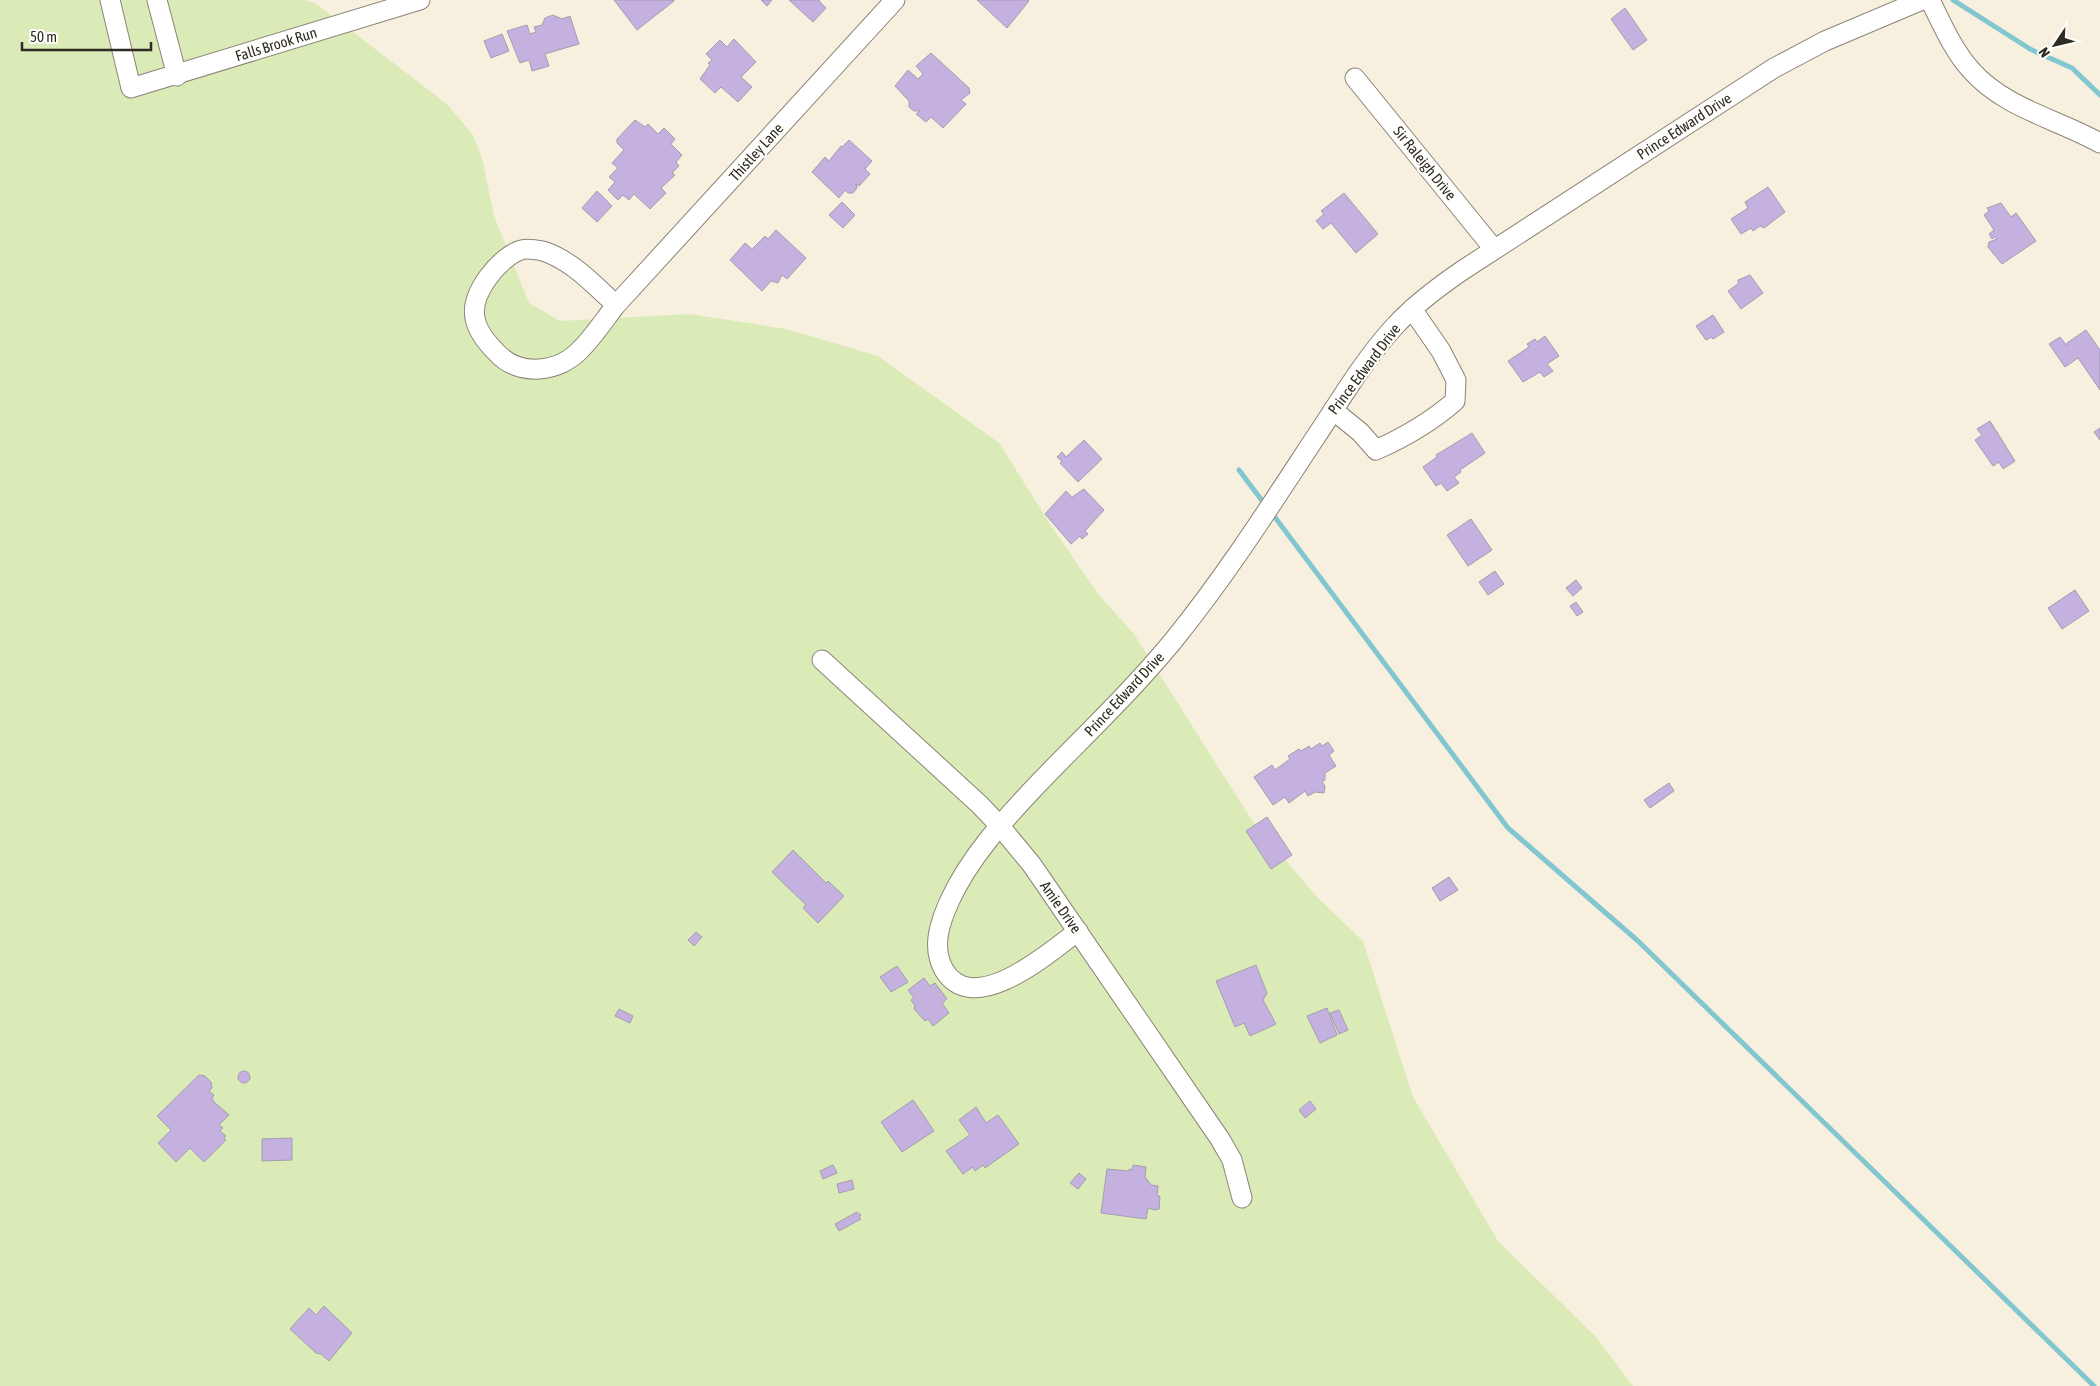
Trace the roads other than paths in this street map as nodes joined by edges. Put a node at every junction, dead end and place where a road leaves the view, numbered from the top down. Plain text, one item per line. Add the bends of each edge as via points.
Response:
1 (110, 0) edge
2 (157, 0) edge
3 (420, 0) edge
4 (895, 0) edge
5 (1922, 0) edge
6 (1930, 0) edge
7 (177, 76) junction
8 (1355, 78) dead end
9 (2100, 143) edge
10 (1494, 249) junction
11 (616, 305) junction
12 (1412, 309) junction
13 (1334, 410) junction
14 (822, 660) dead end
15 (999, 825) junction
16 (1078, 931) junction
17 (1242, 1198) dead end

1 - 7 street, Falls Brook Run via 131,88
2 - 7 street
3 - 7 street, Falls Brook Run
4 - 11 street, Thistley Lane
5 - 10 street, Prince Edward Drive via 1803,51
6 - 9 street via 1960,57 1981,81 2013,102
8 - 10 street, Sir Raleigh Drive
10 - 12 street, Prince Edward Drive
11 - 11 street, Thistley Lane via 572,265 542,251 521,250 491,271 478,298 474,318 486,342 506,362 532,370 555,366 580,351
12 - 13 street, Prince Edward Drive via 1379,344
12 - 13 street via 1441,351 1456,380 1455,401 1400,439 1376,450
13 - 15 street, Prince Edward Drive via 1228,570 1170,645
14 - 15 street, Amie Drive
15 - 16 street, Amie Drive via 1032,865
15 - 16 street, Prince Edward Drive via 951,898 937,936 938,960 949,978 968,988 987,988 1024,971
16 - 17 street, Amie Drive via 1220,1139 1232,1160

